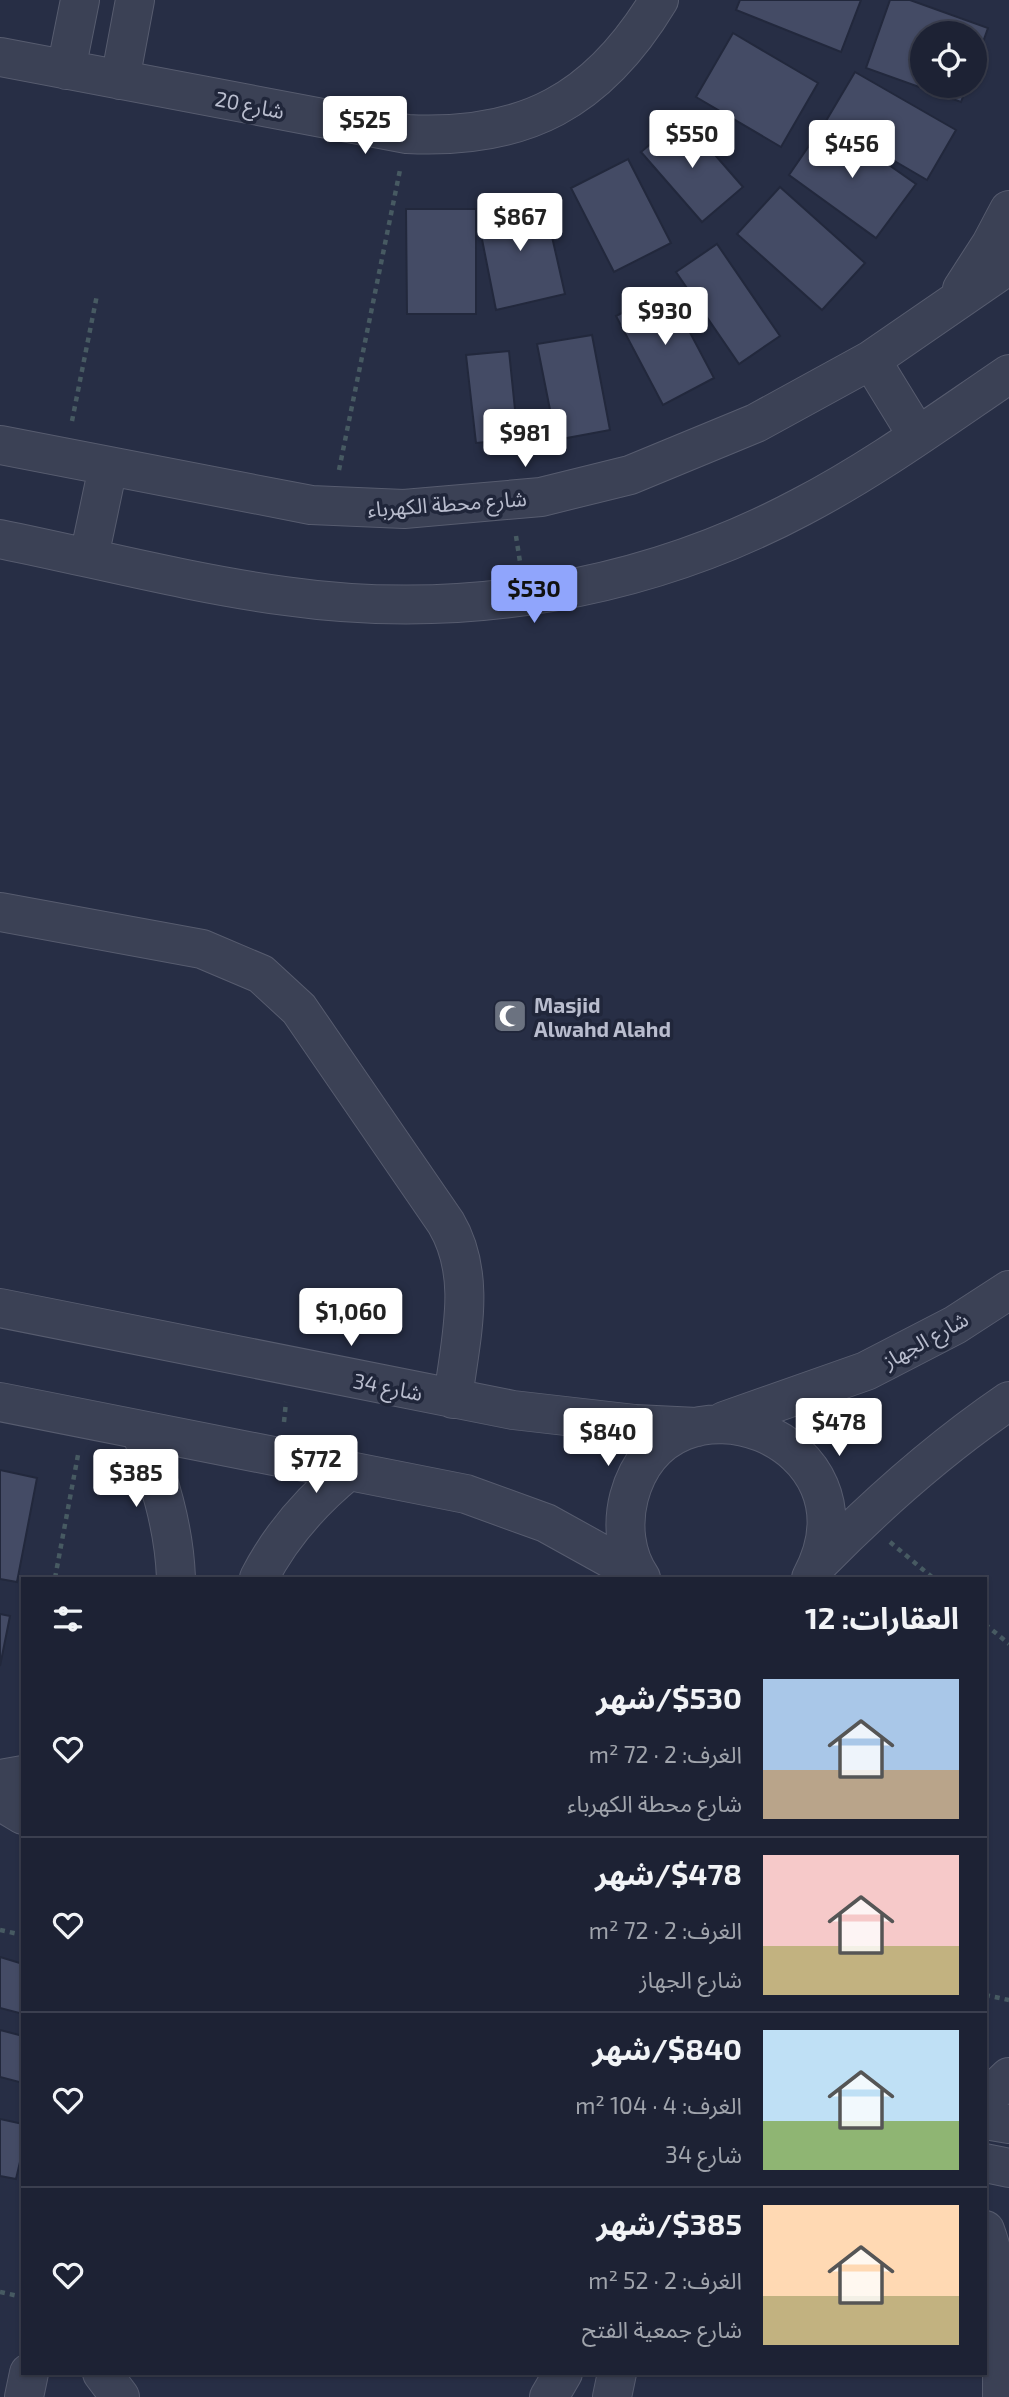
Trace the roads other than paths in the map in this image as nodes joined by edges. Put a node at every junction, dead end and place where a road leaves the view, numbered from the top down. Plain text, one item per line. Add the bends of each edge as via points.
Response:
1 (80, 0) edge
2 (135, 0) edge
3 (659, 0) edge
4 (0, 57) edge
5 (66, 70) junction
6 (120, 80) junction
7 (1009, 210) edge
8 (1009, 265) edge
9 (948, 307) junction
10 (871, 360) junction
11 (1009, 374) edge
12 (917, 435) junction
13 (0, 445) edge
14 (108, 467) junction
15 (0, 539) edge
16 (89, 557) junction
17 (0, 912) edge
18 (1009, 1290) edge
19 (0, 1308) edge
20 (453, 1399) junction
21 (1009, 1401) edge
22 (0, 1402) edge
23 (708, 1425) junction
24 (140, 1430) junction
25 (348, 1471) junction
26 (816, 1570) edge
27 (640, 1576) edge
28 (176, 1577) edge
29 (260, 1577) edge
30 (21, 1775) edge
31 (0, 1779) edge
32 (0, 1801) edge
33 (21, 1814) edge
34 (1009, 2077) edge
35 (987, 2098) edge
36 (987, 2120) edge
37 (1009, 2124) edge
38 (987, 2164) edge
39 (1009, 2168) edge
40 (987, 2238) edge
41 (1006, 2348) edge
42 (29, 2375) edge
43 (93, 2375) edge
44 (104, 2375) edge
45 (562, 2375) edge
46 (617, 2375) edge
47 (24, 2397) edge
48 (88, 2397) edge
49 (120, 2397) edge
50 (549, 2397) edge
51 (612, 2397) edge
52 (1002, 2397) edge

1 - 5 street
2 - 6 street
3 - 6 street, شارع 20 via 622,52 565,102 532,119 458,136 407,135
4 - 5 street, شارع 20
5 - 6 street, شارع 20
7 - 9 street via 992,244
8 - 9 street, شارع محطة الكهرباء
9 - 10 street, شارع محطة الكهرباء
10 - 12 street
10 - 14 street, شارع محطة الكهرباء via 756,423 674,459 586,487 511,501 404,509 331,506
11 - 12 street
12 - 16 street via 836,487 738,537 661,566 524,597 363,604 284,596
13 - 14 street, شارع محطة الكهرباء
14 - 16 street
15 - 16 street
17 - 20 street via 202,949 261,974 299,1009 446,1223 462,1255 465,1296
18 - 23 street, شارع الجهاز via 955,1325 866,1371
19 - 20 street, شارع 34
20 - 23 street, شارع 34 via 574,1419
21 - 26 street via 937,1453 863,1518
22 - 24 street
23 - 26 street, شارع 34 via 741,1424 764,1430 792,1449 814,1474 827,1518 826,1540
23 - 27 street via 676,1436 657,1449 632,1486 625,1531
24 - 25 street
24 - 28 street via 169,1517
25 - 27 street via 466,1494 506,1507 546,1523
25 - 29 street via 293,1523
30 - 31 street
32 - 33 street
34 - 35 street
36 - 37 street
38 - 39 street
40 - 41 street via 998,2279
41 - 52 street
42 - 47 street
43 - 48 street
44 - 49 street
45 - 50 street
46 - 51 street

